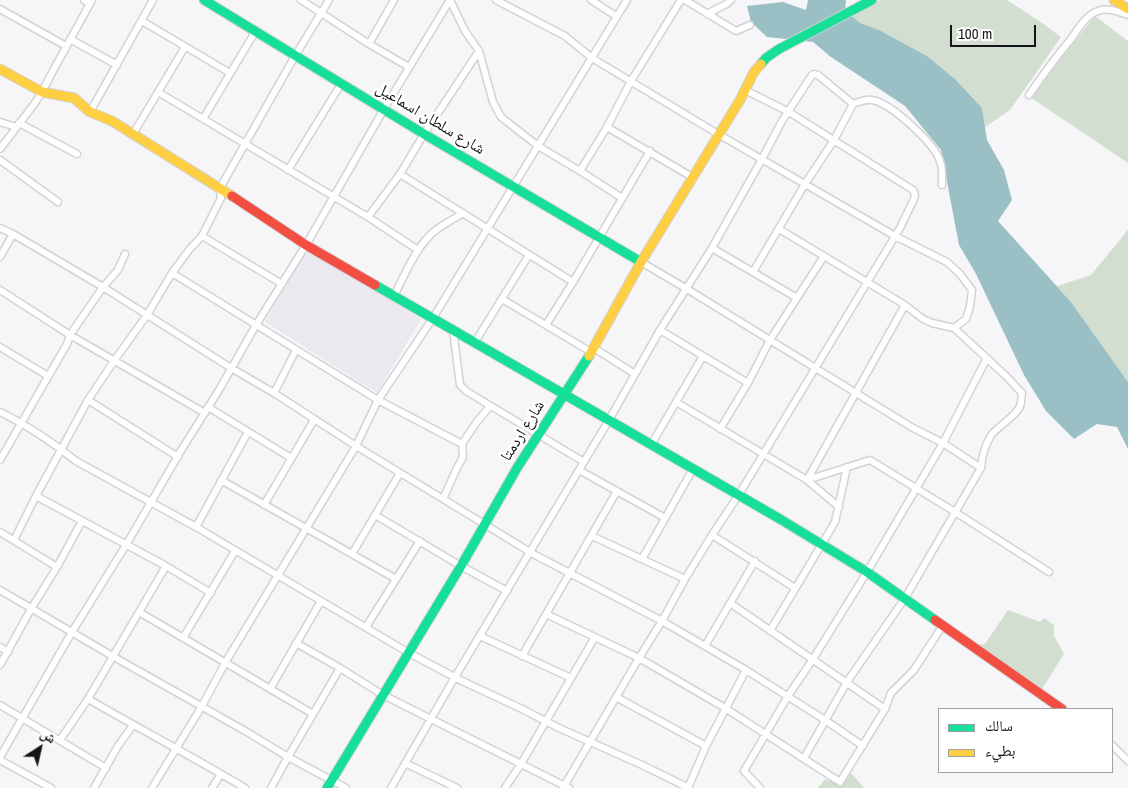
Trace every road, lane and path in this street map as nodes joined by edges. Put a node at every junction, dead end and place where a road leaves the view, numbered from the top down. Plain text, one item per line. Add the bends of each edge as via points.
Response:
1 (84, 0) edge
2 (153, 0) edge
3 (301, 0) edge
4 (329, 0) edge
5 (394, 0) edge
6 (450, 0) edge
7 (496, 0) edge
8 (591, 0) edge
9 (627, 0) edge
10 (681, 0) edge
11 (685, 0) edge
12 (731, 0) edge
13 (872, 0) edge
14 (1114, 0) edge
15 (208, 1) edge
16 (91, 2) edge
17 (506, 2) edge
18 (1128, 8) edge
19 (0, 9) edge
20 (321, 13) junction
21 (707, 14) junction
22 (1128, 15) edge
23 (616, 16) junction
24 (142, 20) junction
25 (750, 25) dead end
26 (255, 32) junction
27 (70, 39) junction
28 (369, 44) junction
29 (66, 46) junction
30 (185, 47) junction
31 (479, 51) junction
32 (295, 56) junction
33 (592, 58) junction
34 (117, 65) junction
35 (409, 67) junction
36 (0, 69) edge
37 (230, 73) junction
38 (631, 82) junction
39 (341, 84) junction
40 (745, 90) junction
41 (42, 92) junction
42 (158, 92) junction
43 (1029, 95) dead end
44 (853, 104) junction
45 (384, 109) junction
46 (90, 112) junction
47 (788, 112) junction
48 (203, 119) junction
49 (0, 122) edge
50 (18, 125) junction
51 (607, 127) junction
52 (133, 134) junction
53 (424, 134) junction
54 (718, 134) junction
55 (834, 140) junction
56 (245, 145) junction
57 (538, 146) junction
58 (0, 149) edge
59 (650, 151) junction
60 (77, 154) dead end
61 (762, 159) junction
62 (0, 160) edge
63 (288, 170) junction
64 (580, 170) junction
65 (400, 174) junction
66 (692, 177) junction
67 (805, 184) junction
68 (942, 185) dead end
69 (513, 186) junction
70 (220, 188) junction
71 (333, 197) junction
72 (622, 198) junction
73 (58, 202) dead end
74 (463, 213) junction
75 (368, 217) junction
76 (0, 228) edge
77 (488, 229) junction
78 (779, 229) junction
79 (13, 234) junction
80 (202, 236) junction
81 (895, 236) junction
82 (599, 239) junction
83 (306, 245) junction
84 (712, 248) junction
85 (418, 250) junction
86 (125, 254) dead end
87 (529, 255) junction
88 (824, 256) junction
89 (0, 257) edge
90 (641, 262) junction
91 (753, 272) junction
92 (172, 273) junction
93 (573, 282) junction
94 (867, 282) junction
95 (282, 284) junction
96 (103, 287) junction
97 (687, 289) junction
98 (0, 290) edge
99 (394, 296) junction
100 (797, 298) junction
101 (502, 299) junction
102 (905, 305) junction
103 (146, 315) junction
104 (433, 318) junction
105 (256, 325) junction
106 (546, 325) junction
107 (954, 328) junction
108 (453, 329) junction
109 (660, 330) junction
110 (70, 335) junction
111 (770, 340) junction
112 (475, 342) junction
113 (0, 347) edge
114 (296, 350) junction
115 (592, 350) junction
116 (703, 356) junction
117 (987, 358) junction
118 (114, 361) junction
119 (232, 368) junction
120 (815, 368) junction
121 (635, 374) junction
122 (48, 376) junction
123 (748, 383) junction
124 (274, 393) junction
125 (856, 393) junction
126 (564, 394) junction
127 (88, 400) junction
128 (378, 400) junction
129 (676, 402) junction
130 (490, 406) junction
131 (206, 410) junction
132 (0, 412) edge
133 (314, 420) junction
134 (609, 420) junction
135 (22, 423) junction
136 (720, 429) junction
137 (248, 432) junction
138 (538, 435) junction
139 (462, 444) junction
140 (651, 444) junction
141 (943, 444) junction
142 (356, 446) junction
143 (61, 449) junction
144 (764, 454) junction
145 (178, 457) junction
146 (291, 458) junction
147 (0, 460) edge
148 (584, 462) junction
149 (847, 467) junction
150 (981, 468) junction
151 (693, 469) junction
152 (579, 470) junction
153 (400, 473) junction
154 (221, 480) junction
155 (807, 480) junction
156 (916, 488) junction
157 (617, 491) junction
158 (36, 496) junction
159 (738, 496) junction
160 (443, 499) junction
161 (151, 501) junction
162 (264, 504) junction
163 (839, 507) junction
164 (955, 512) junction
165 (375, 515) junction
166 (665, 518) junction
167 (82, 521) junction
168 (484, 524) junction
169 (196, 527) junction
170 (306, 528) junction
171 (0, 532) edge
172 (712, 535) junction
173 (592, 536) junction
174 (14, 540) junction
175 (420, 542) junction
176 (126, 545) junction
177 (821, 545) junction
178 (235, 550) junction
179 (530, 552) junction
180 (352, 554) junction
181 (642, 559) junction
182 (755, 561) junction
183 (166, 566) junction
184 (461, 566) junction
185 (57, 567) junction
186 (867, 572) junction
187 (1049, 572) dead end
188 (570, 574) junction
189 (278, 576) junction
190 (396, 579) junction
191 (684, 579) junction
192 (795, 588) junction
193 (0, 590) edge
194 (506, 591) junction
195 (211, 593) junction
196 (905, 598) junction
197 (320, 601) junction
198 (730, 603) junction
199 (31, 609) junction
200 (139, 612) junction
201 (546, 614) junction
202 (662, 621) junction
203 (943, 625) junction
204 (366, 627) junction
205 (770, 631) junction
206 (72, 632) junction
207 (480, 636) junction
208 (596, 637) junction
209 (183, 638) junction
210 (296, 643) junction
211 (705, 646) junction
212 (0, 647) edge
213 (8, 652) junction
214 (409, 653) junction
215 (522, 656) junction
216 (114, 657) junction
217 (639, 658) junction
218 (813, 659) junction
219 (225, 663) junction
220 (0, 665) edge
221 (340, 668) junction
222 (746, 670) junction
223 (455, 677) junction
224 (570, 678) junction
225 (847, 682) junction
226 (270, 689) junction
227 (383, 696) junction
228 (788, 696) junction
229 (616, 697) junction
230 (88, 699) junction
231 (0, 705) edge
232 (202, 706) junction
233 (725, 708) junction
234 (1061, 708) edge
235 (885, 709) junction
236 (313, 714) junction
237 (22, 718) junction
238 (430, 719) junction
239 (825, 720) junction
240 (546, 721) junction
241 (133, 725) junction
242 (766, 734) junction
243 (60, 740) junction
244 (590, 742) junction
245 (706, 746) junction
246 (863, 746) junction
247 (1113, 746) edge
248 (176, 747) junction
249 (288, 757) junction
250 (804, 758) junction
251 (0, 759) edge
252 (1128, 761) edge
253 (405, 763) junction
254 (521, 764) junction
255 (106, 768) junction
256 (221, 774) junction
257 (329, 784) edge
258 (565, 787) edge
259 (51, 788) edge
260 (94, 788) edge
261 (152, 788) edge
262 (212, 788) edge
263 (245, 788) edge
264 (271, 788) edge
265 (346, 788) edge
266 (391, 788) edge
267 (457, 788) edge
268 (505, 788) edge
269 (688, 788) edge
270 (760, 788) edge

1 - 16 street
2 - 24 street
3 - 20 street
4 - 20 street
5 - 28 street
6 - 31 street
6 - 35 street
7 - 17 street
8 - 23 street
9 - 23 street
10 - 38 street
11 - 21 street
12 - 21 street
13 - 40 street, شارع اردمتا via 766,58
14 - 18 street
15 - 26 street, شارع سلطان اسماعيل
16 - 27 street
17 - 33 street via 565,36
19 - 29 street
20 - 28 street
20 - 32 street
21 - 25 street via 736,31
22 - 43 street via 1109,9 1094,13 1054,59
23 - 33 street
24 - 30 street
24 - 34 street
26 - 32 street, شارع سلطان اسماعيل
26 - 37 street
27 - 29 street
27 - 34 street
28 - 35 street
29 - 41 street
30 - 37 street
30 - 42 street
31 - 53 street
31 - 57 street via 496,110
32 - 39 street, شارع سلطان اسماعيل
32 - 56 street
33 - 38 street
33 - 57 street
34 - 46 street
35 - 45 street
36 - 41 street
37 - 48 street
38 - 51 street
38 - 54 street
39 - 45 street, شارع سلطان اسماعيل
39 - 63 street
40 - 47 street
40 - 54 street, شارع اردمتا
41 - 46 street via 74,98
41 - 50 street
42 - 48 street
42 - 52 street
44 - 47 street via 814,74
44 - 55 street
44 - 68 street via 870,100 879,102 906,120 934,149 942,169
45 - 53 street, شارع سلطان اسماعيل
45 - 71 street
46 - 52 street
47 - 55 street
47 - 61 street
48 - 56 street
49 - 50 street
50 - 58 street
50 - 60 street
51 - 59 street
51 - 64 street
52 - 70 street
53 - 65 street
53 - 69 street, شارع سلطان اسماعيل
54 - 61 street
54 - 66 street, شارع اردمتا
55 - 67 street
55 - 81 street via 913,190 914,199
56 - 63 street
56 - 70 street
57 - 64 street
57 - 69 street
59 - 66 street
59 - 72 street
61 - 67 street
61 - 84 street
62 - 73 street
63 - 71 street
64 - 72 street
65 - 74 street
65 - 75 street
66 - 90 street, شارع اردمتا
67 - 78 street
67 - 81 street
69 - 77 street
69 - 82 street, شارع سلطان اسماعيل
70 - 80 street via 221,198
70 - 83 street
71 - 75 street
71 - 83 street
72 - 82 street
74 - 77 street
74 - 85 street via 435,230
75 - 85 street
76 - 79 street
77 - 87 street
77 - 104 street
78 - 88 street
78 - 91 street
79 - 89 street
79 - 96 street
80 - 92 street
80 - 95 street
81 - 94 street
81 - 107 street via 947,262 972,290 966,319
82 - 90 street, شارع سلطان اسماعيل
82 - 93 street
83 - 95 street
83 - 99 street
84 - 91 street
84 - 97 street
85 - 99 street
86 - 96 street via 118,270
87 - 93 street
87 - 101 street
88 - 94 street
88 - 100 street
90 - 97 street
90 - 115 street, شارع اردمتا
91 - 100 street
92 - 103 street
92 - 105 street
93 - 106 street
94 - 102 street
94 - 120 street
95 - 105 street
96 - 103 street
96 - 110 street
97 - 109 street
97 - 111 street
98 - 110 street
99 - 104 street
100 - 111 street
101 - 106 street
101 - 112 street
102 - 107 street via 923,319
102 - 125 street
103 - 118 street
103 - 119 street
104 - 108 street
104 - 128 street
105 - 114 street
105 - 119 street
106 - 115 street
107 - 117 street
108 - 112 street
108 - 130 street via 460,385
109 - 116 street
109 - 121 street
110 - 118 street
110 - 122 street
111 - 120 street
111 - 123 street
112 - 126 street
113 - 122 street
114 - 124 street
114 - 128 street
115 - 121 street
115 - 126 street, شارع اردمتا
116 - 123 street
116 - 129 street
117 - 141 street
117 - 150 street via 1022,393 1020,406 991,436 983,452
118 - 127 street
118 - 131 street
119 - 124 street
119 - 131 street
120 - 125 street
120 - 144 street
121 - 134 street
122 - 135 street
123 - 136 street
124 - 133 street
125 - 141 street
125 - 155 street
126 - 134 street
126 - 138 street, شارع اردمتا
127 - 143 street
127 - 145 street
128 - 139 street
128 - 142 street
129 - 136 street
129 - 140 street
130 - 138 street
130 - 139 street
131 - 137 street
131 - 145 street
132 - 135 street
133 - 142 street
133 - 146 street
134 - 140 street
134 - 148 street
135 - 143 street
135 - 147 street
136 - 144 street
137 - 146 street
137 - 154 street
138 - 148 street
138 - 168 street, شارع اردمتا
139 - 160 street via 463,457
140 - 151 street
141 - 150 street
141 - 156 street
142 - 153 street
142 - 170 street
143 - 158 street
143 - 161 street via 76,461
144 - 155 street
144 - 159 street
145 - 161 street
146 - 162 street
148 - 152 street
149 - 155 street
149 - 156 street via 870,460
149 - 163 street
150 - 164 street
151 - 159 street
151 - 166 street
152 - 157 street
152 - 179 street
153 - 160 street
153 - 165 street
154 - 162 street
154 - 169 street
155 - 163 street
156 - 164 street
156 - 186 street
157 - 166 street
157 - 173 street
158 - 167 street
158 - 174 street
159 - 172 street
159 - 177 street
160 - 168 street
161 - 169 street
161 - 176 street
162 - 170 street
163 - 177 street via 835,522
164 - 187 street
164 - 196 street
165 - 175 street
165 - 180 street
166 - 181 street
167 - 176 street
167 - 185 street
168 - 179 street
168 - 184 street, شارع اردمتا
169 - 178 street
170 - 180 street
170 - 189 street
171 - 174 street
172 - 182 street
172 - 191 street
173 - 181 street
173 - 188 street
174 - 185 street
175 - 184 street
175 - 190 street
176 - 183 street
176 - 206 street
177 - 186 street
177 - 192 street
178 - 189 street
178 - 195 street
179 - 188 street
179 - 194 street
180 - 190 street
181 - 191 street
182 - 192 street
182 - 198 street
183 - 195 street
183 - 200 street
184 - 194 street
184 - 214 street, شارع اردمتا
185 - 199 street
186 - 196 street
186 - 218 street
188 - 201 street
188 - 202 street
189 - 197 street
189 - 219 street
190 - 204 street
191 - 202 street
192 - 205 street
193 - 199 street
194 - 207 street
195 - 209 street
196 - 203 street
196 - 225 street
197 - 204 street
197 - 210 street
198 - 205 street
198 - 211 street
199 - 206 street
199 - 213 street
200 - 209 street
200 - 216 street
201 - 208 street
201 - 215 street
202 - 211 street
202 - 217 street
203 - 234 street
203 - 235 street via 914,670 891,693
204 - 214 street
205 - 218 street
206 - 216 street
206 - 237 street
207 - 215 street
207 - 223 street
208 - 217 street
208 - 224 street
209 - 219 street
210 - 221 street
210 - 226 street
211 - 222 street
212 - 213 street
213 - 220 street
214 - 223 street
214 - 227 street, شارع اردمتا
215 - 224 street
216 - 230 street
216 - 232 street
217 - 229 street
217 - 233 street
218 - 225 street
218 - 228 street
219 - 226 street
219 - 232 street
221 - 227 street
221 - 236 street
222 - 228 street
222 - 233 street
223 - 238 street
223 - 240 street
224 - 240 street
225 - 235 street
225 - 239 street
226 - 236 street
227 - 238 street
227 - 257 street, شارع اردمتا
228 - 239 street
228 - 242 street
229 - 244 street
229 - 245 street
230 - 241 street
230 - 243 street
231 - 237 street
232 - 248 street
232 - 249 street
233 - 242 street
233 - 245 street
235 - 246 street
236 - 249 street
237 - 243 street
237 - 251 street
238 - 253 street
238 - 254 street
239 - 246 street
239 - 250 street
240 - 244 street
240 - 254 street
241 - 248 street
241 - 255 street
242 - 250 street
242 - 270 street via 744,771
243 - 255 street
244 - 258 street
244 - 269 street
245 - 269 street
246 - 250 street via 840,782
247 - 252 street
248 - 256 street
248 - 261 street
249 - 257 street
249 - 264 street
251 - 259 street
253 - 266 street
253 - 267 street
254 - 258 street
254 - 268 street
255 - 260 street
256 - 262 street
256 - 263 street
257 - 265 street

